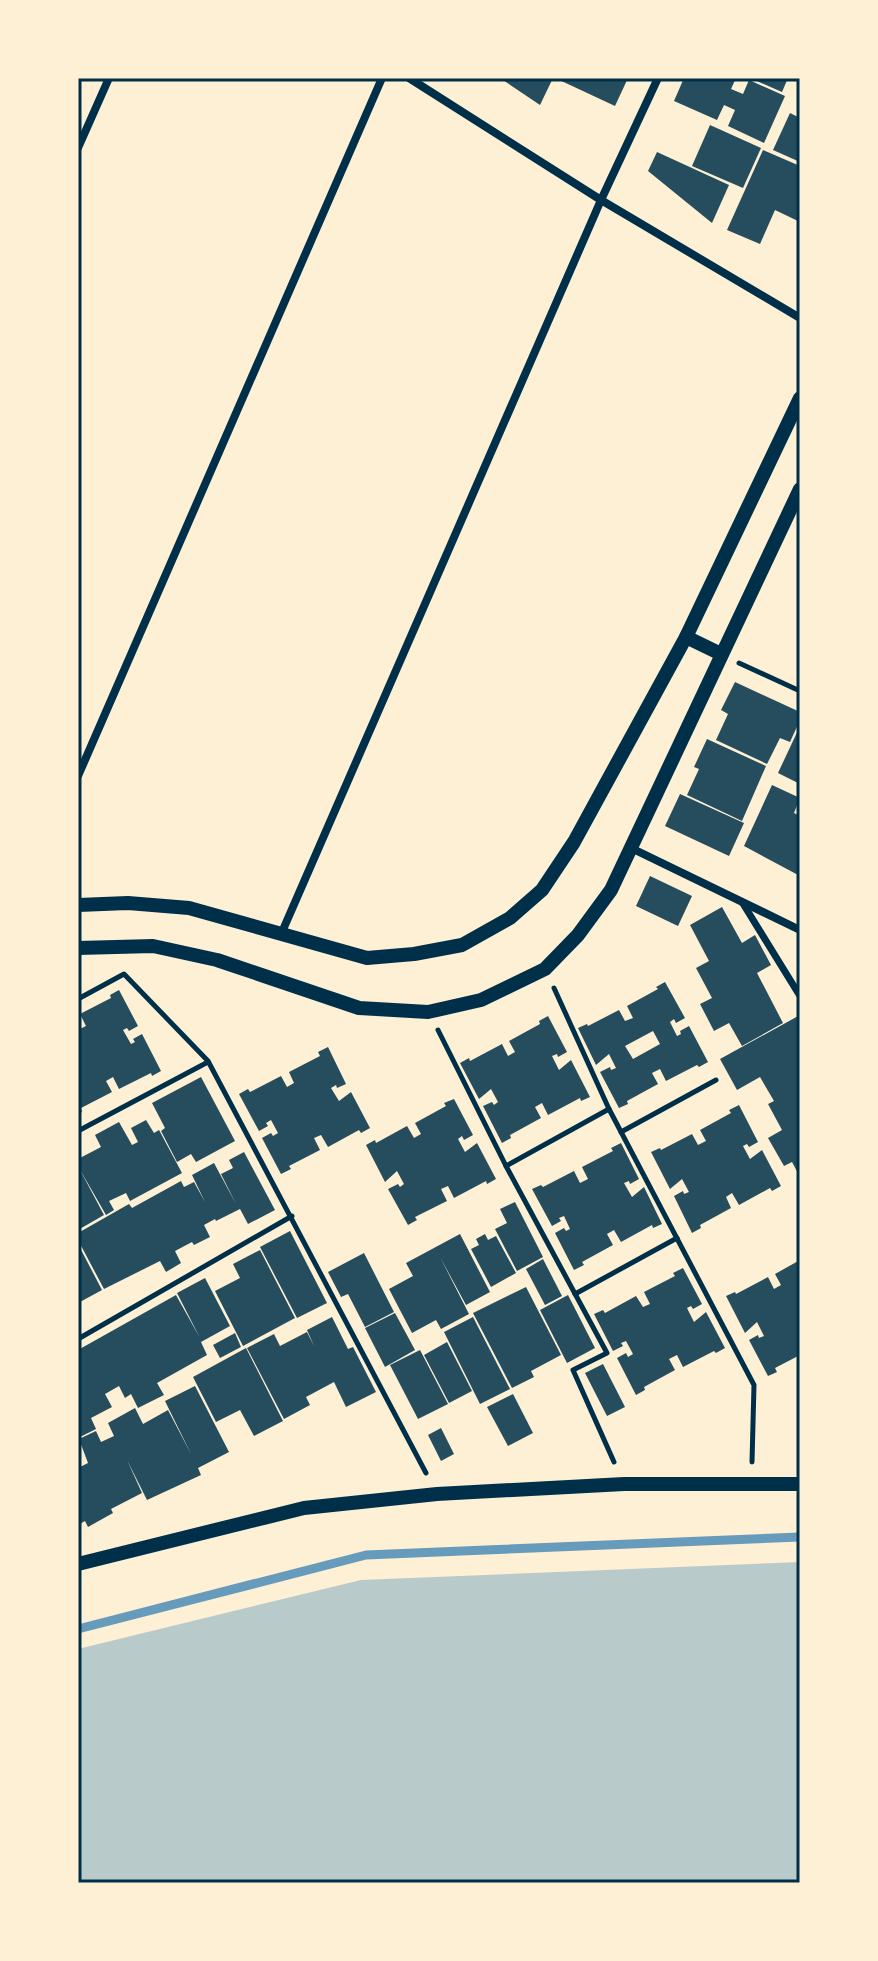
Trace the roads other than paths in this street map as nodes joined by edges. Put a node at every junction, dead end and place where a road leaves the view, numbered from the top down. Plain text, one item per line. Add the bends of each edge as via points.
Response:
1 (109, 78) edge
2 (382, 78) edge
3 (409, 78) edge
4 (658, 78) edge
5 (78, 148) edge
6 (601, 200) junction
7 (800, 318) edge
8 (800, 398) edge
9 (800, 489) edge
10 (686, 637) junction
11 (721, 654) junction
12 (78, 776) edge
13 (631, 848) junction
14 (742, 902) junction
15 (78, 905) edge
16 (800, 930) edge
17 (282, 932) junction
18 (78, 948) edge
19 (800, 996) edge
20 (800, 1484) edge
21 (78, 1564) edge

1 - 5 street
2 - 12 street
3 - 6 street
4 - 6 street
6 - 7 street
6 - 17 street
8 - 10 street
9 - 11 street
10 - 11 street
10 - 17 street via 574,842 542,890 510,918 462,945 367,958
11 - 13 street
13 - 14 street
13 - 18 street via 603,901 545,969 481,1000 428,1012 359,1008 217,960 153,946
14 - 16 street
14 - 19 street
15 - 17 street via 189,908
20 - 21 street via 624,1484 437,1494 304,1508

